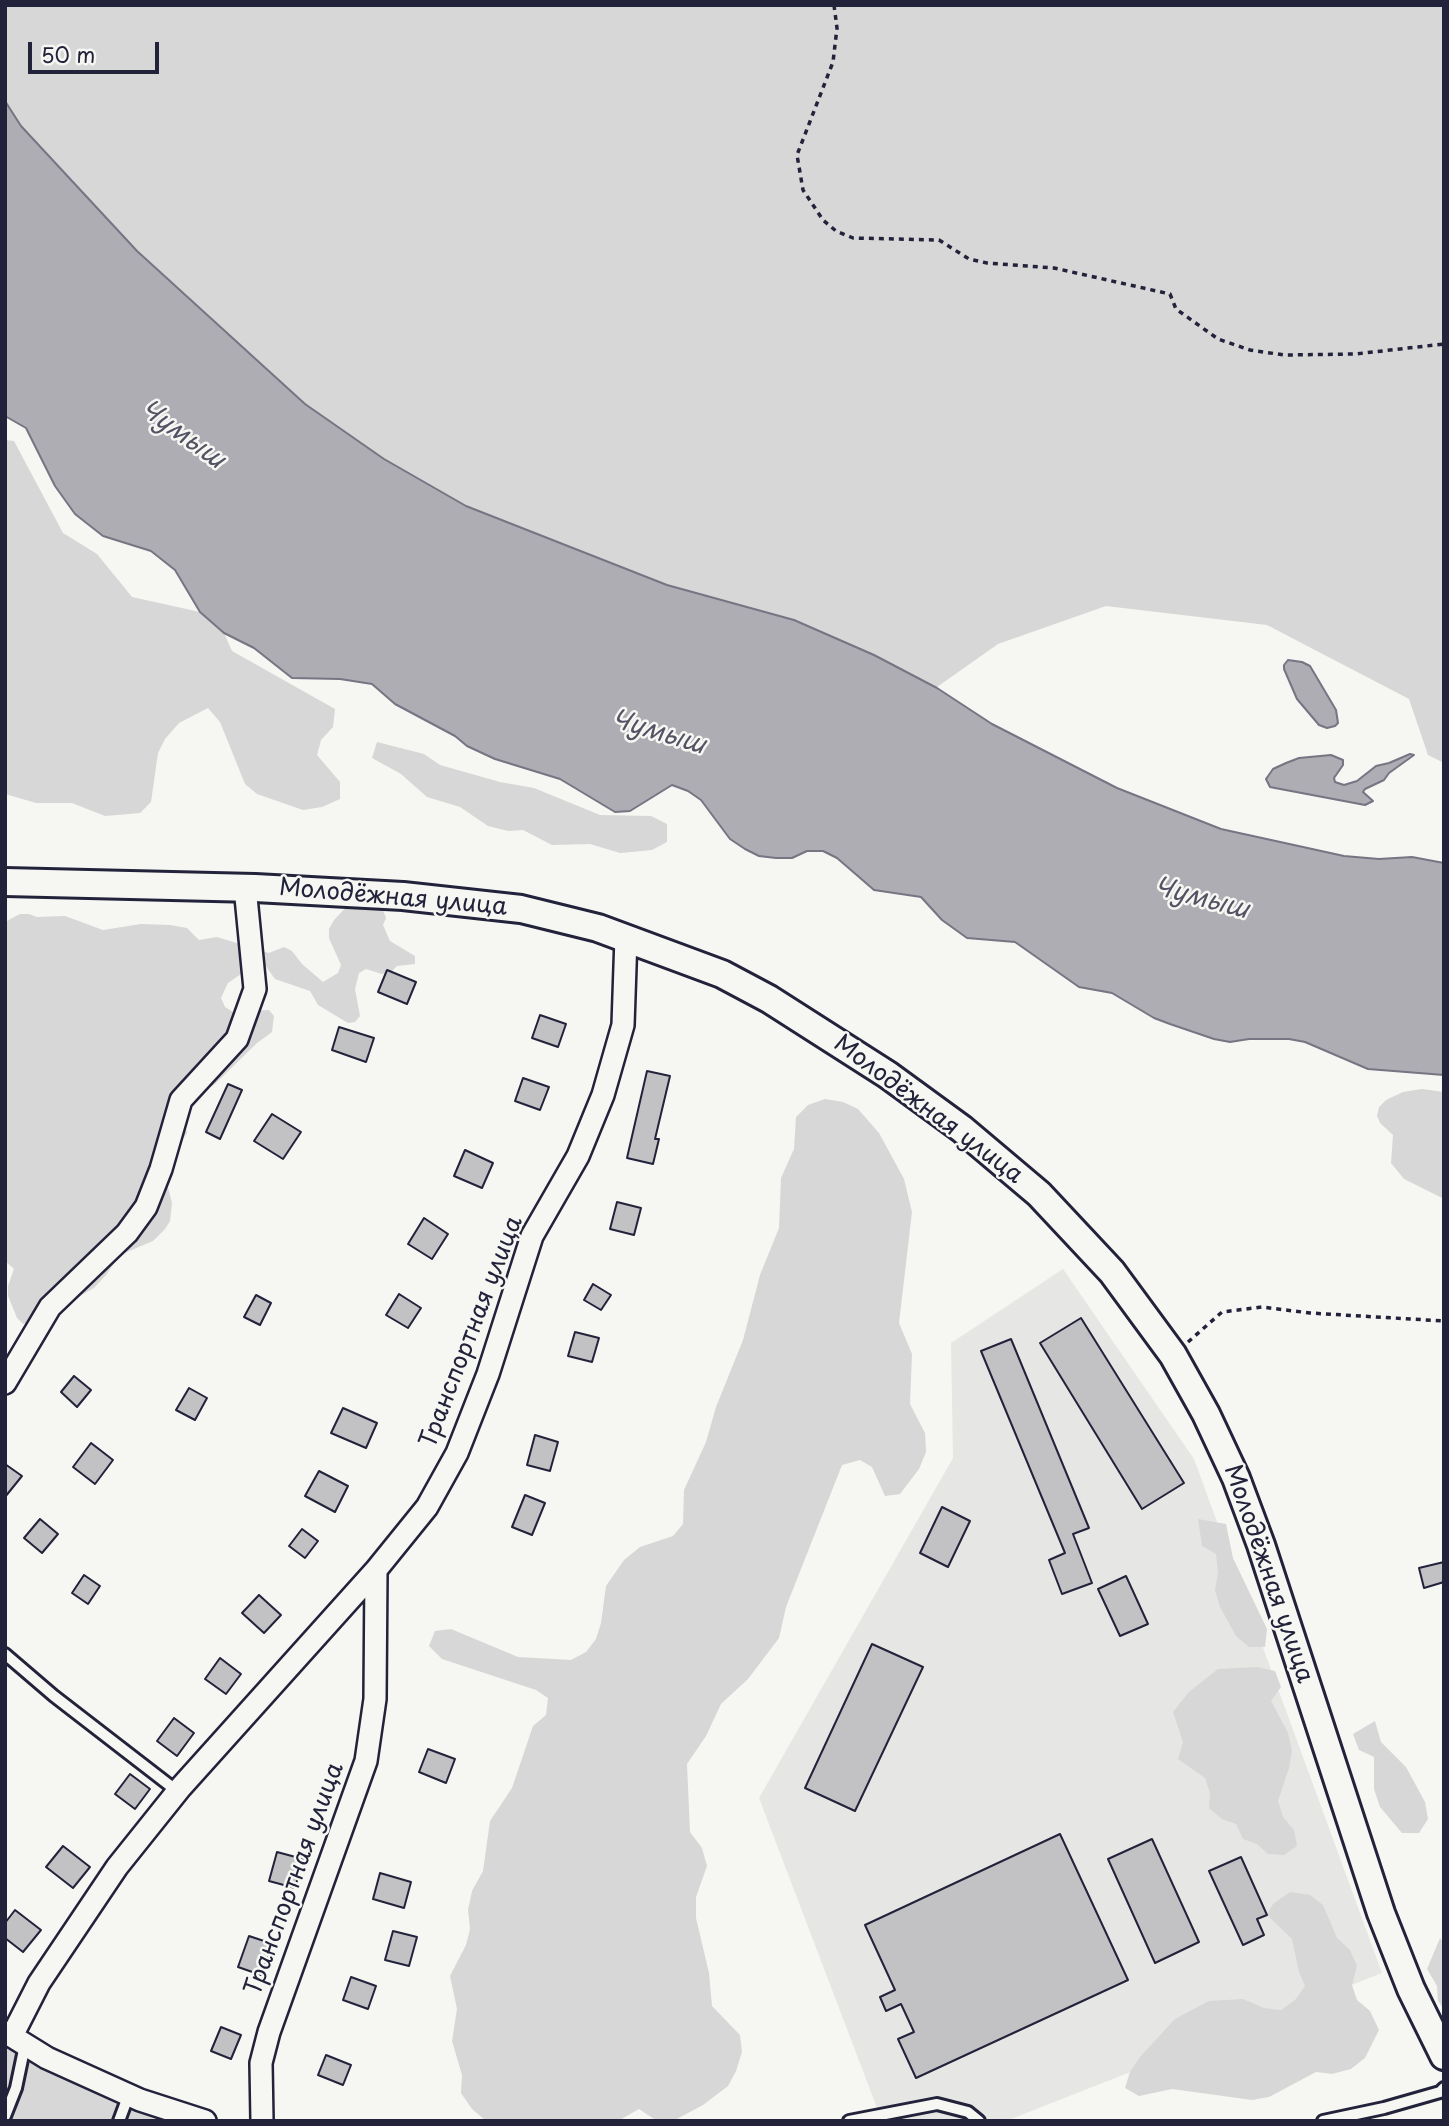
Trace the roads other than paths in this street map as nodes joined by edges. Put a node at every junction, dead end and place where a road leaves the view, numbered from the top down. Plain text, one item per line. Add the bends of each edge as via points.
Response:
1 (5, 882) edge
2 (244, 887) junction
3 (626, 937) junction
4 (5, 1383) edge
5 (376, 1570) junction
6 (5, 1654) edge
7 (177, 1791) junction
8 (14, 2038) edge
9 (1444, 2056) edge
10 (1444, 2088) edge
11 (129, 2094) junction
12 (5, 2116) edge
13 (119, 2121) edge
14 (205, 2121) edge
15 (262, 2121) edge
16 (849, 2121) edge
17 (979, 2121) edge
18 (1323, 2121) edge

1 - 2 street, Молодёжная улица
2 - 3 street, Молодёжная улица via 403,896 521,909
2 - 4 street via 255,989 237,1039 181,1100 146,1207 127,1233 50,1307
3 - 5 street, Транспортная улица via 623,1025 604,1095 578,1156 532,1236 457,1453 427,1507
3 - 9 street, Молодёжная улица via 722,974 769,999 962,1129 1074,1228 1173,1355 1236,1478 1381,1913
5 - 7 street, Транспортная улица
5 - 15 street, Транспортная улица via 375,1699 366,1761 269,2032 261,2063
6 - 7 lane
7 - 8 street, Транспортная улица via 117,1867 54,1959
8 - 11 street via 47,2058
8 - 12 lane via 16,2088
10 - 18 lane via 1384,2108
11 - 13 lane
11 - 14 street
16 - 17 lane via 937,2104 968,2112

